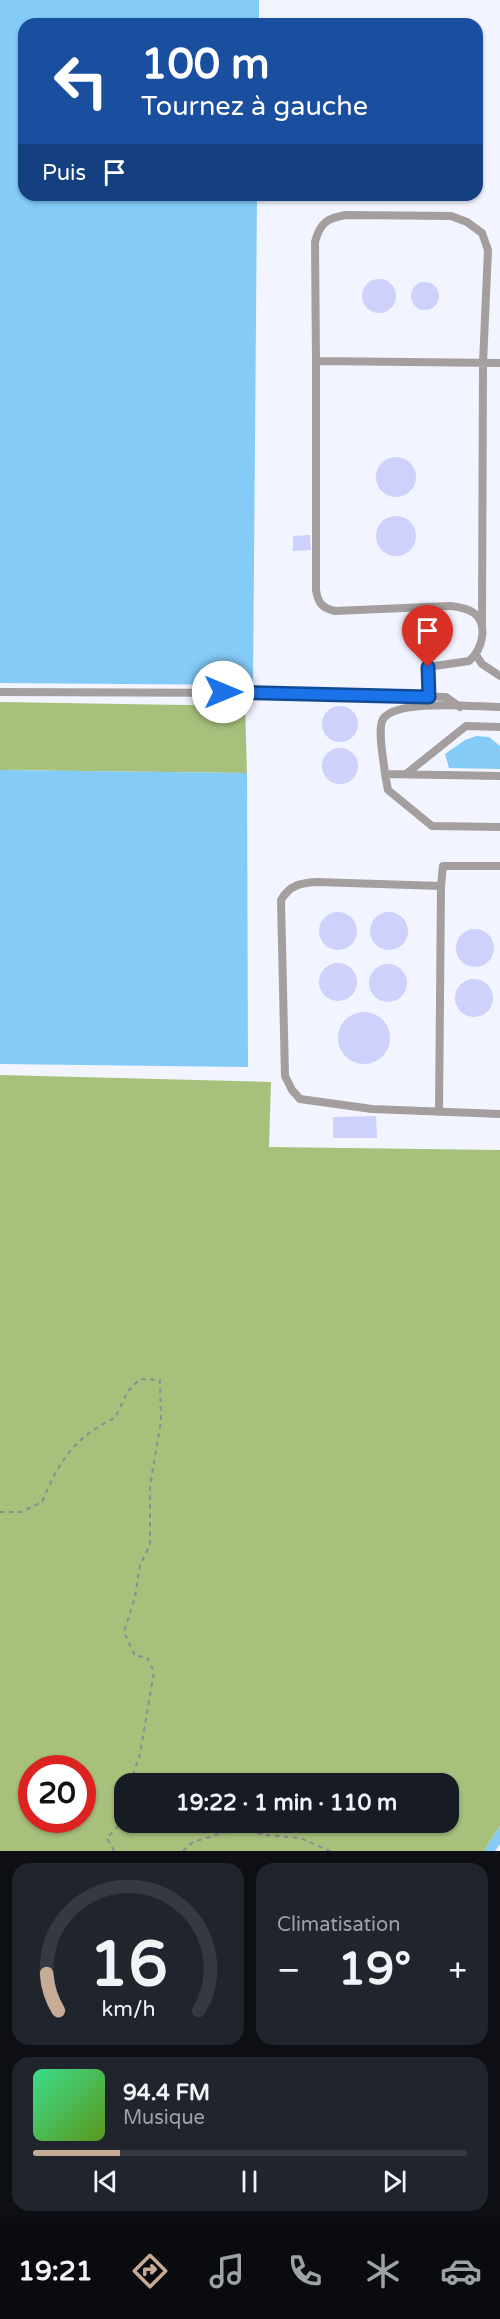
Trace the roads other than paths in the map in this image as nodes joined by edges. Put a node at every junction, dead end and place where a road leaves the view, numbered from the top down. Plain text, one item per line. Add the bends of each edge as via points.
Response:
1 (316, 361) junction
2 (483, 363) junction
3 (500, 363) edge
4 (482, 625) junction
5 (476, 655) junction
6 (500, 676) edge
7 (0, 692) edge
8 (429, 697) junction
9 (460, 707) junction
10 (500, 708) edge
11 (500, 727) edge
12 (385, 774) junction
13 (406, 774) junction
14 (500, 776) edge
15 (500, 827) edge
16 (500, 866) edge
17 (441, 886) junction
18 (440, 1112) junction
19 (500, 1114) edge

1 - 2 lane
1 - 2 lane via 315,242 324,222 346,215 451,216 482,233 488,250
1 - 4 lane via 315,590 320,605 335,611 450,606 475,614
2 - 3 lane
2 - 4 lane
4 - 5 lane
5 - 6 lane
5 - 8 lane via 469,661 428,667
7 - 8 lane
8 - 9 lane via 446,697
9 - 10 lane
9 - 12 lane via 415,706 388,714 382,721 381,732
11 - 13 lane via 466,726
12 - 13 lane
12 - 15 lane via 388,790 432,826
13 - 14 lane
16 - 17 lane via 443,866
17 - 18 lane
17 - 18 lane via 299,883 280,900 285,1076 292,1089 300,1099 372,1109
18 - 19 lane

